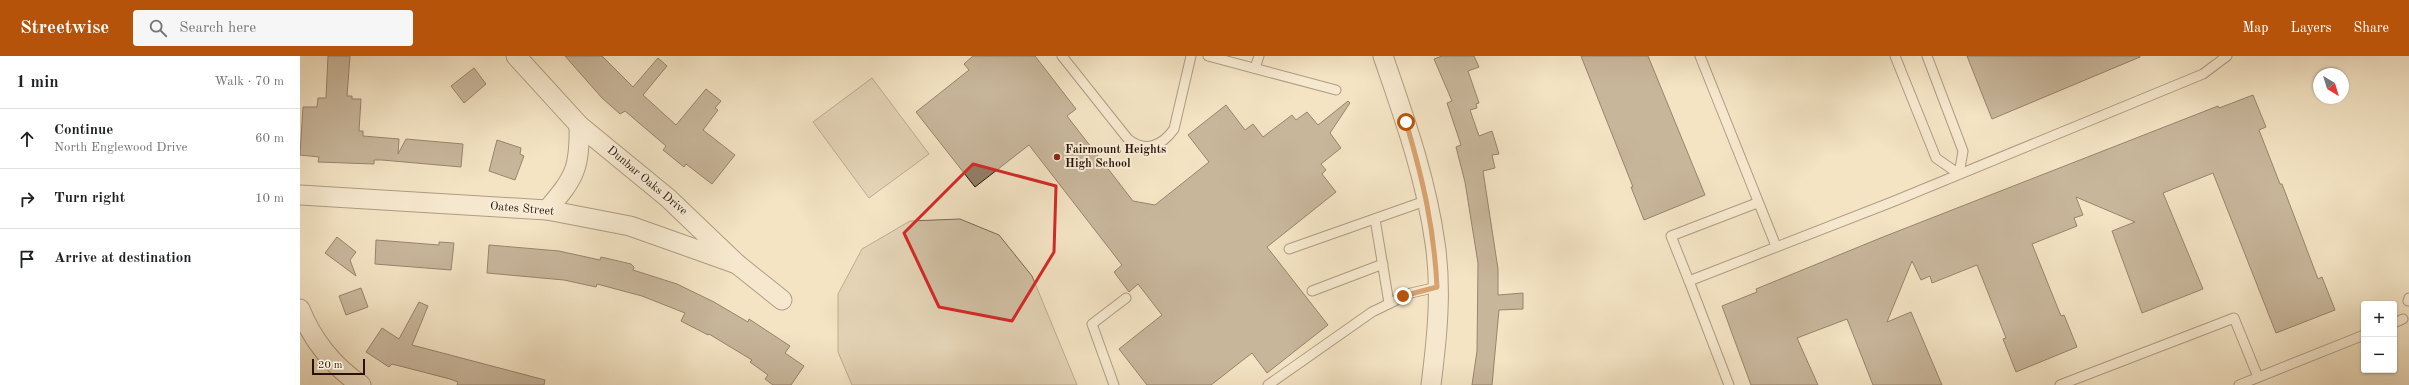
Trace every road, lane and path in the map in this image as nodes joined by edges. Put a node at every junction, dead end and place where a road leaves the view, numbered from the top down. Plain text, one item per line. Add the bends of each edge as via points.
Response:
1 (516, 56) edge
2 (1062, 56) edge
3 (1191, 56) edge
4 (1208, 56) edge
5 (1258, 56) edge
6 (1383, 56) edge
7 (1700, 56) edge
8 (1895, 56) edge
9 (1926, 56) edge
10 (2227, 56) edge
11 (1255, 68) junction
12 (1336, 90) dead end
13 (579, 125) junction
14 (1959, 174) junction
15 (300, 195) edge
16 (1428, 200) junction
17 (1757, 203) junction
18 (547, 210) junction
19 (1375, 219) junction
20 (1776, 246) junction
21 (1289, 249) dead end
22 (737, 264) junction
23 (1382, 264) junction
24 (1688, 281) junction
25 (1437, 287) junction
26 (1312, 292) dead end
27 (1126, 298) dead end
28 (782, 300) dead end
29 (1389, 303) junction
30 (300, 309) edge
31 (2361, 336) edge
32 (2258, 377) junction
33 (361, 385) edge
34 (1114, 385) edge
35 (1268, 385) edge
36 (1431, 385) edge
37 (1729, 385) edge
38 (2060, 385) edge
39 (2239, 385) edge

1 - 13 street, Dunbar Oaks Drive
2 - 3 lane via 1128,140 1136,146 1147,148 1167,140 1174,129
4 - 11 lane
5 - 11 lane
6 - 16 street via 1406,122
7 - 17 lane
8 - 14 lane via 1936,158
9 - 14 lane via 1963,151
10 - 14 lane via 2203,74
11 - 12 lane
13 - 18 street via 580,153 573,176
13 - 22 street, Dunbar Oaks Drive via 692,218
14 - 20 lane
15 - 18 street, Oates Street
16 - 19 lane
16 - 25 street via 1435,244
17 - 20 lane
17 - 24 lane via 1671,236
18 - 22 street, Oates Street via 630,226
19 - 21 lane
19 - 23 lane
20 - 24 lane
22 - 28 street, Dunbar Oaks Drive
23 - 26 lane
23 - 29 lane
24 - 37 lane
25 - 29 lane via 1411,293
25 - 36 street via 1437,325
27 - 34 lane via 1092,324
29 - 35 lane via 1372,312
30 - 33 street via 308,327 328,355 337,366
31 - 32 lane
32 - 38 lane via 2234,318
32 - 39 lane

